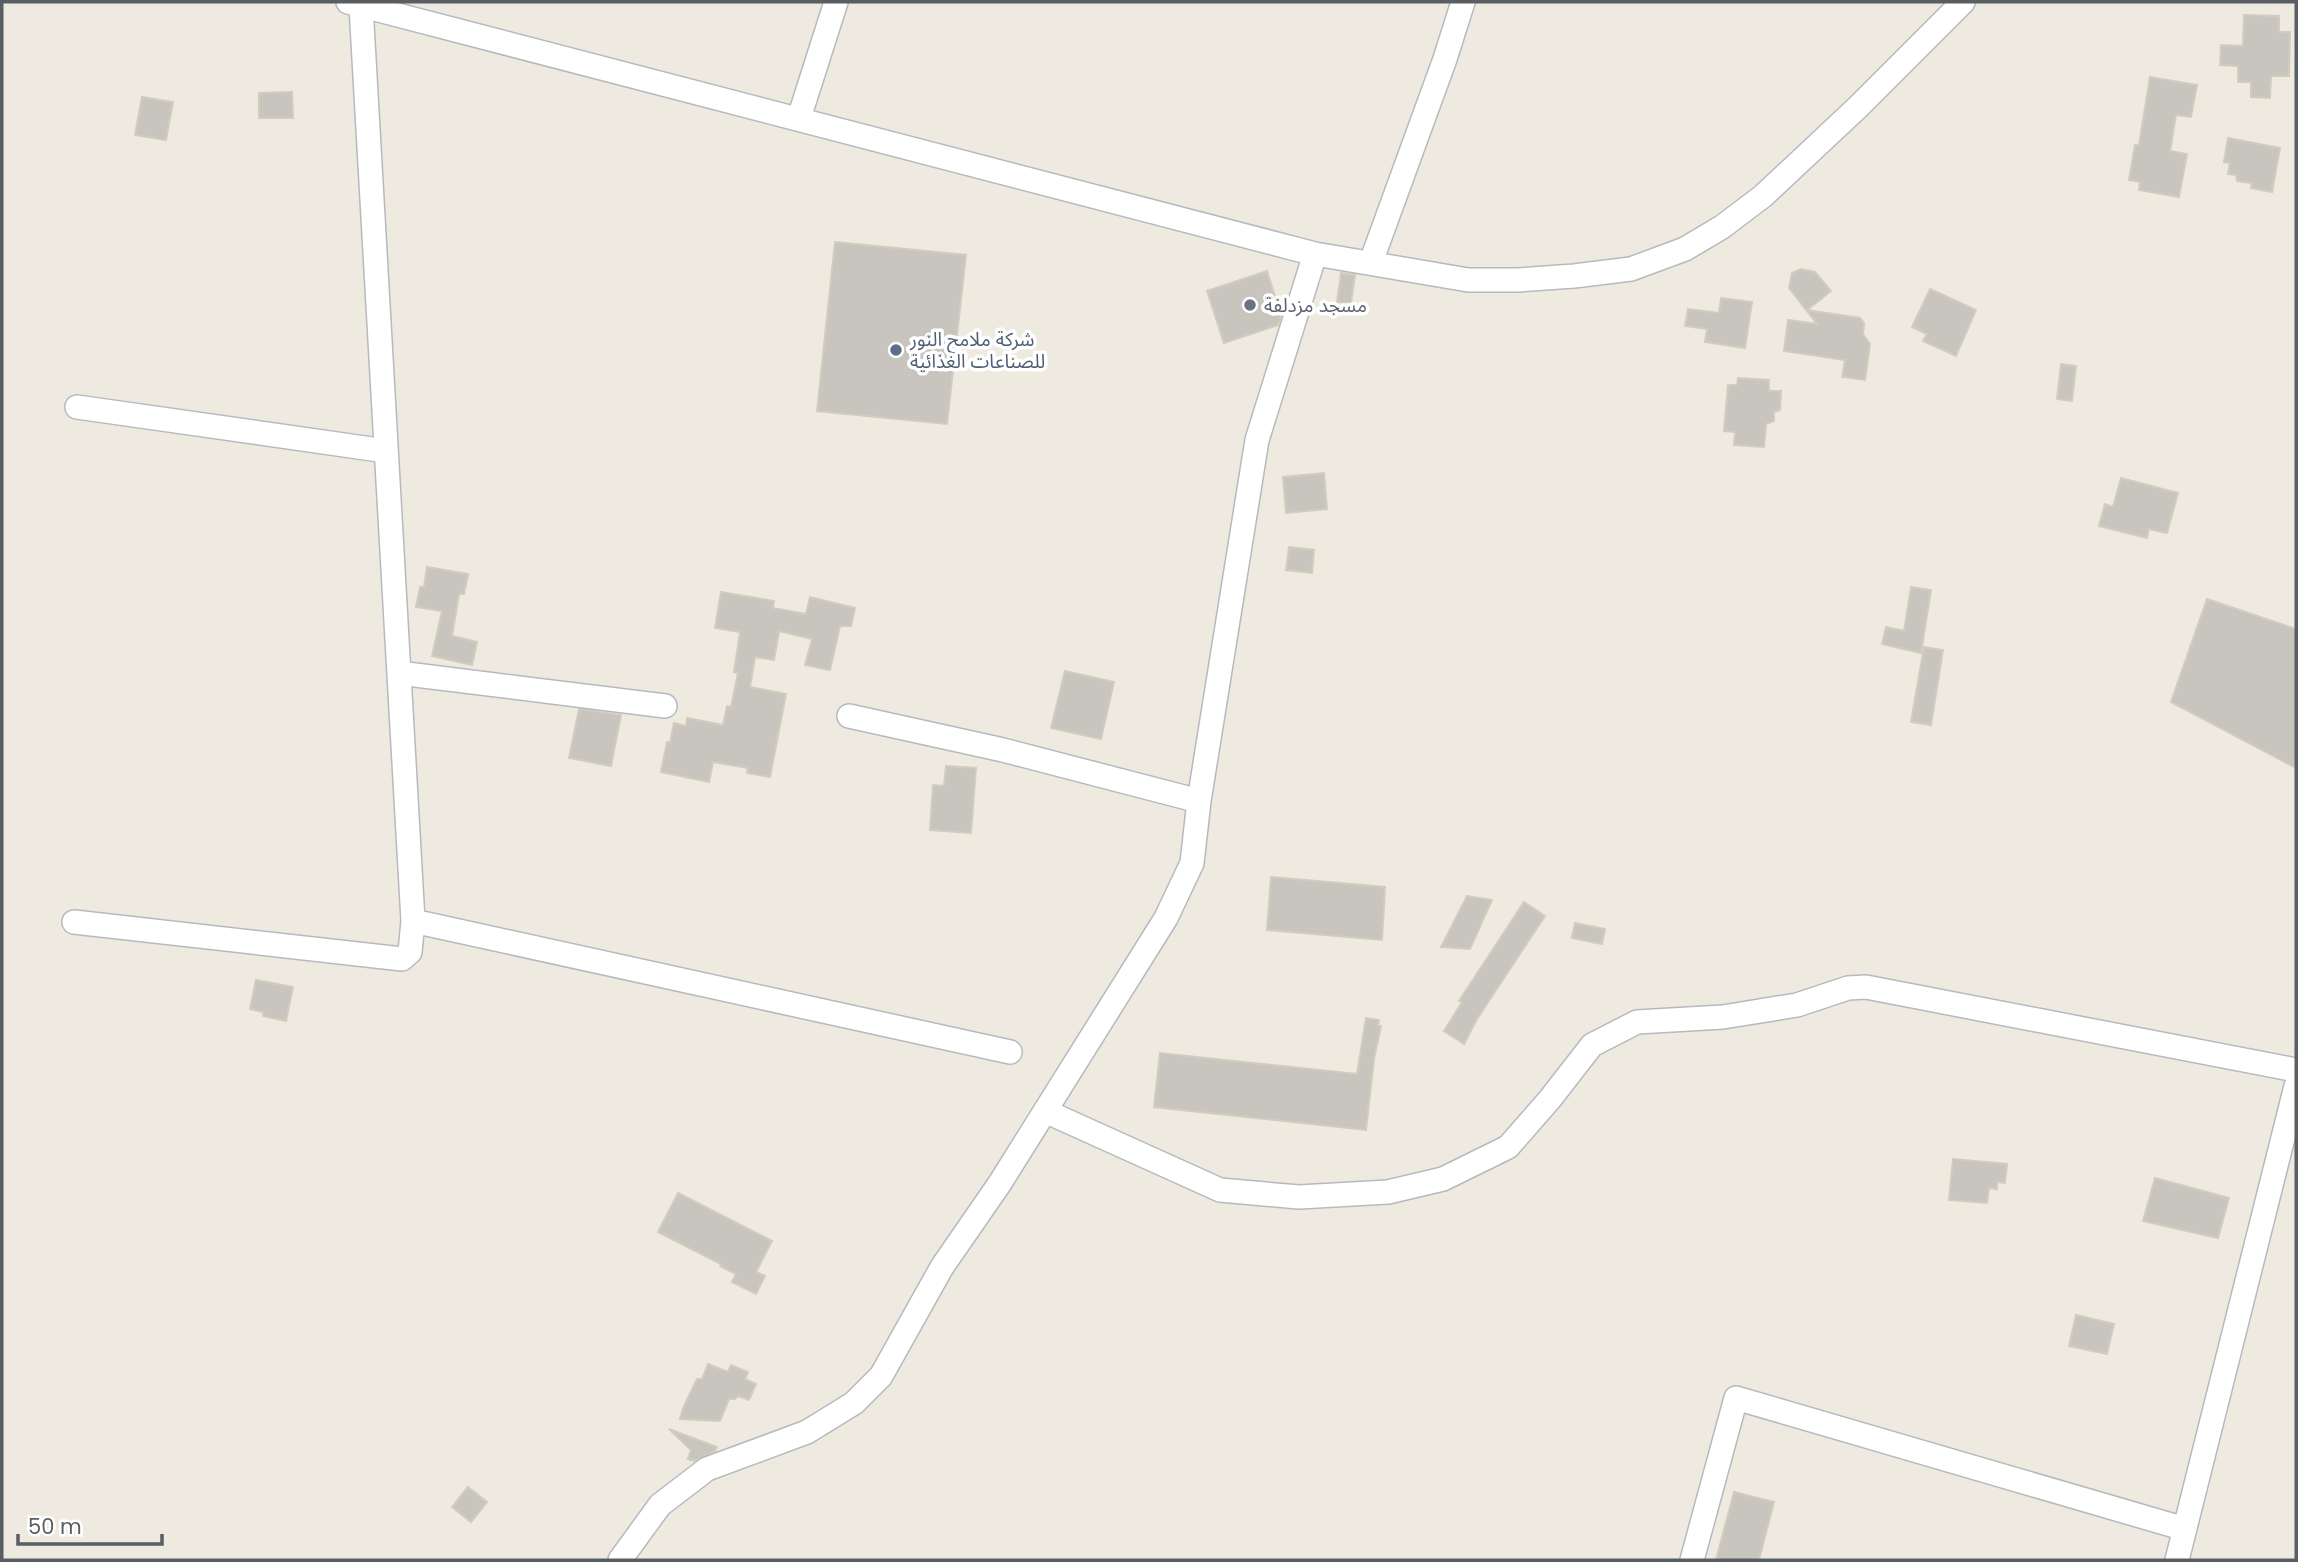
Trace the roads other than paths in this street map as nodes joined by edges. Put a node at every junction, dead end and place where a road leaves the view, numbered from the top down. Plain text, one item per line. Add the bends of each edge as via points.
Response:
1 (836, 2) edge
2 (1462, 2) edge
3 (1963, 2) edge
4 (354, 4) edge
5 (799, 118) junction
6 (1315, 254) junction
7 (1371, 262) junction
8 (77, 407) dead end
9 (386, 451) junction
10 (399, 673) junction
11 (665, 706) dead end
12 (849, 716) dead end
13 (1199, 801) junction
14 (413, 921) junction
15 (75, 922) dead end
16 (1010, 1052) dead end
17 (2296, 1070) edge
18 (2296, 1086) edge
19 (1045, 1111) junction
20 (2185, 1529) junction
21 (620, 1560) edge
22 (1692, 1560) edge
23 (2177, 1560) edge

1 - 5 street
2 - 7 street
3 - 7 street via 1763,196 1685,249 1631,269 1518,280 1468,280
4 - 5 street
4 - 9 street
5 - 6 street
6 - 7 street
6 - 13 street via 1257,440
8 - 9 street
9 - 10 street
10 - 11 street
10 - 14 street
12 - 13 street
13 - 19 street via 1192,863 1181,890
14 - 15 street via 410,953 402,959
14 - 16 street
17 - 19 street via 1866,987 1723,1017 1637,1022 1592,1045 1508,1147 1443,1179 1388,1192 1299,1197 1220,1190
18 - 20 street
19 - 21 street via 942,1267 881,1376 854,1403 807,1432 707,1469 660,1505
20 - 22 street via 1736,1398
20 - 23 street

